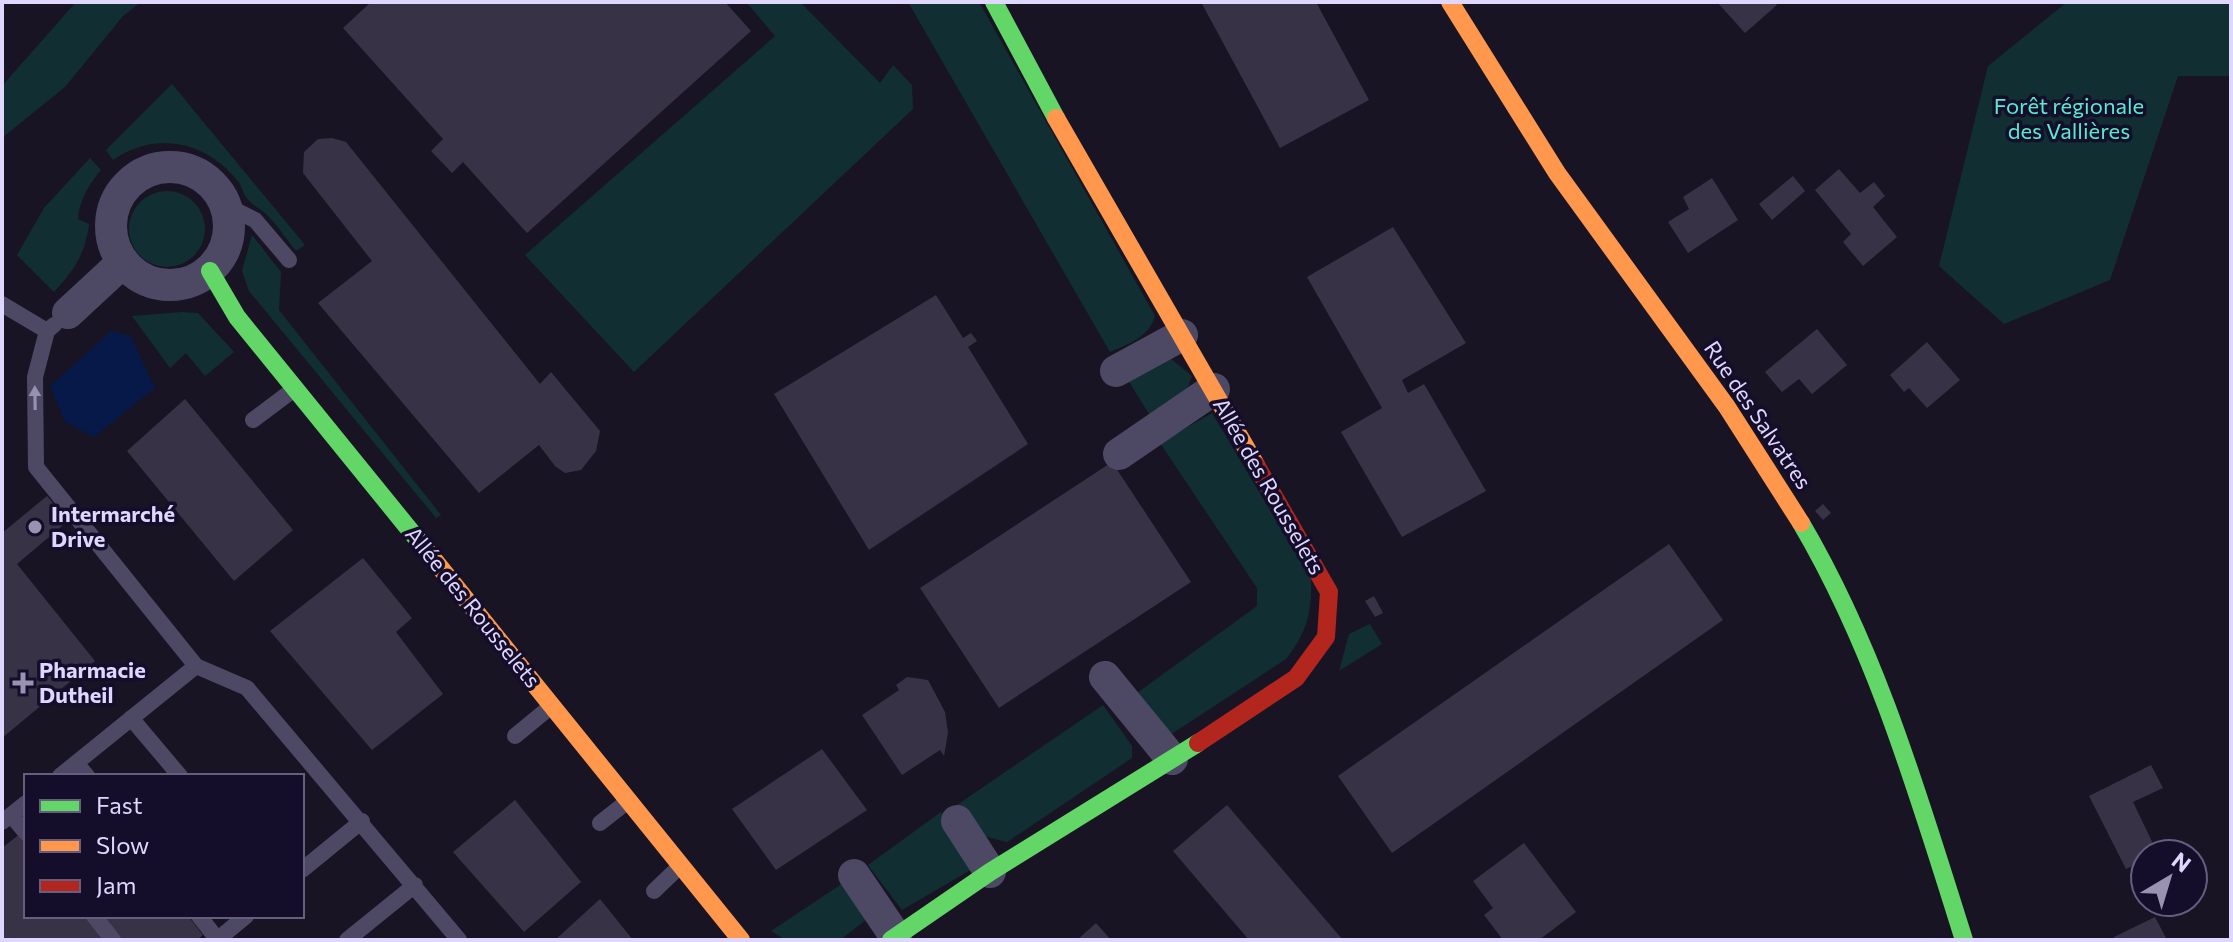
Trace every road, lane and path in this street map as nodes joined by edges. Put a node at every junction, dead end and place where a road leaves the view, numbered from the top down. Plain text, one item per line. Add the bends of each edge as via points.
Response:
1 (994, 2) edge
2 (1450, 2) edge
3 (227, 206) junction
4 (289, 260) dead end
5 (123, 262) junction
6 (210, 271) junction
7 (2, 304) edge
8 (57, 322) junction
9 (1182, 335) junction
10 (1116, 371) dead end
11 (295, 389) junction
12 (1214, 389) junction
13 (253, 420) dead end
14 (1119, 454) dead end
15 (196, 666) junction
16 (1105, 677) dead end
17 (553, 704) junction
18 (131, 718) junction
19 (515, 736) dead end
20 (1172, 759) junction
21 (82, 770) edge
22 (178, 774) edge
23 (629, 800) junction
24 (24, 804) edge
25 (6, 818) edge
26 (362, 821) junction
27 (957, 821) dead end
28 (600, 823) dead end
29 (24, 832) edge
30 (680, 866) junction
31 (304, 868) edge
32 (990, 872) junction
33 (854, 875) dead end
34 (415, 885) junction
35 (654, 891) dead end
36 (96, 918) edge
37 (201, 918) edge
38 (244, 918) edge
39 (894, 939) edge
40 (113, 940) edge
41 (218, 940) edge
42 (347, 940) edge
43 (459, 940) edge
44 (741, 940) edge
45 (1964, 940) edge

1 - 9 street, Allée des Rousselets
2 - 45 street, Rue des Salvatres via 1572,195 1754,445 1811,540 1855,626 1901,745
3 - 4 lane via 255,220
3 - 5 street via 202,175 164,166 145,172 129,183 112,213 111,230
3 - 6 street via 228,241
5 - 6 street via 137,275 165,285 194,281
5 - 8 street
6 - 11 street, Allée des Rousselets via 237,317
7 - 8 lane
15 -> 8 lane via 36,467 35,377
9 - 10 street
9 - 12 street, Allée des Rousselets
11 - 13 lane
11 - 17 street, Allée des Rousselets
12 - 14 street
12 - 20 street, Allée des Rousselets via 1329,592 1326,637 1301,686
15 - 18 lane
15 - 26 lane via 247,688
16 - 20 street
17 - 19 lane
17 - 23 street, Allée des Rousselets
18 - 21 lane
18 - 22 lane
20 - 32 street, Allée des Rousselets
23 - 28 lane
23 - 30 street, Allée des Rousselets
24 - 25 lane
25 - 29 lane
26 - 31 lane
26 - 34 lane
27 - 32 street
30 - 35 lane
30 - 44 street, Allée des Rousselets
32 - 39 street, Allée des Rousselets
33 - 39 street
34 - 42 lane
34 - 43 lane
36 - 40 lane
37 - 41 lane
38 - 41 lane

